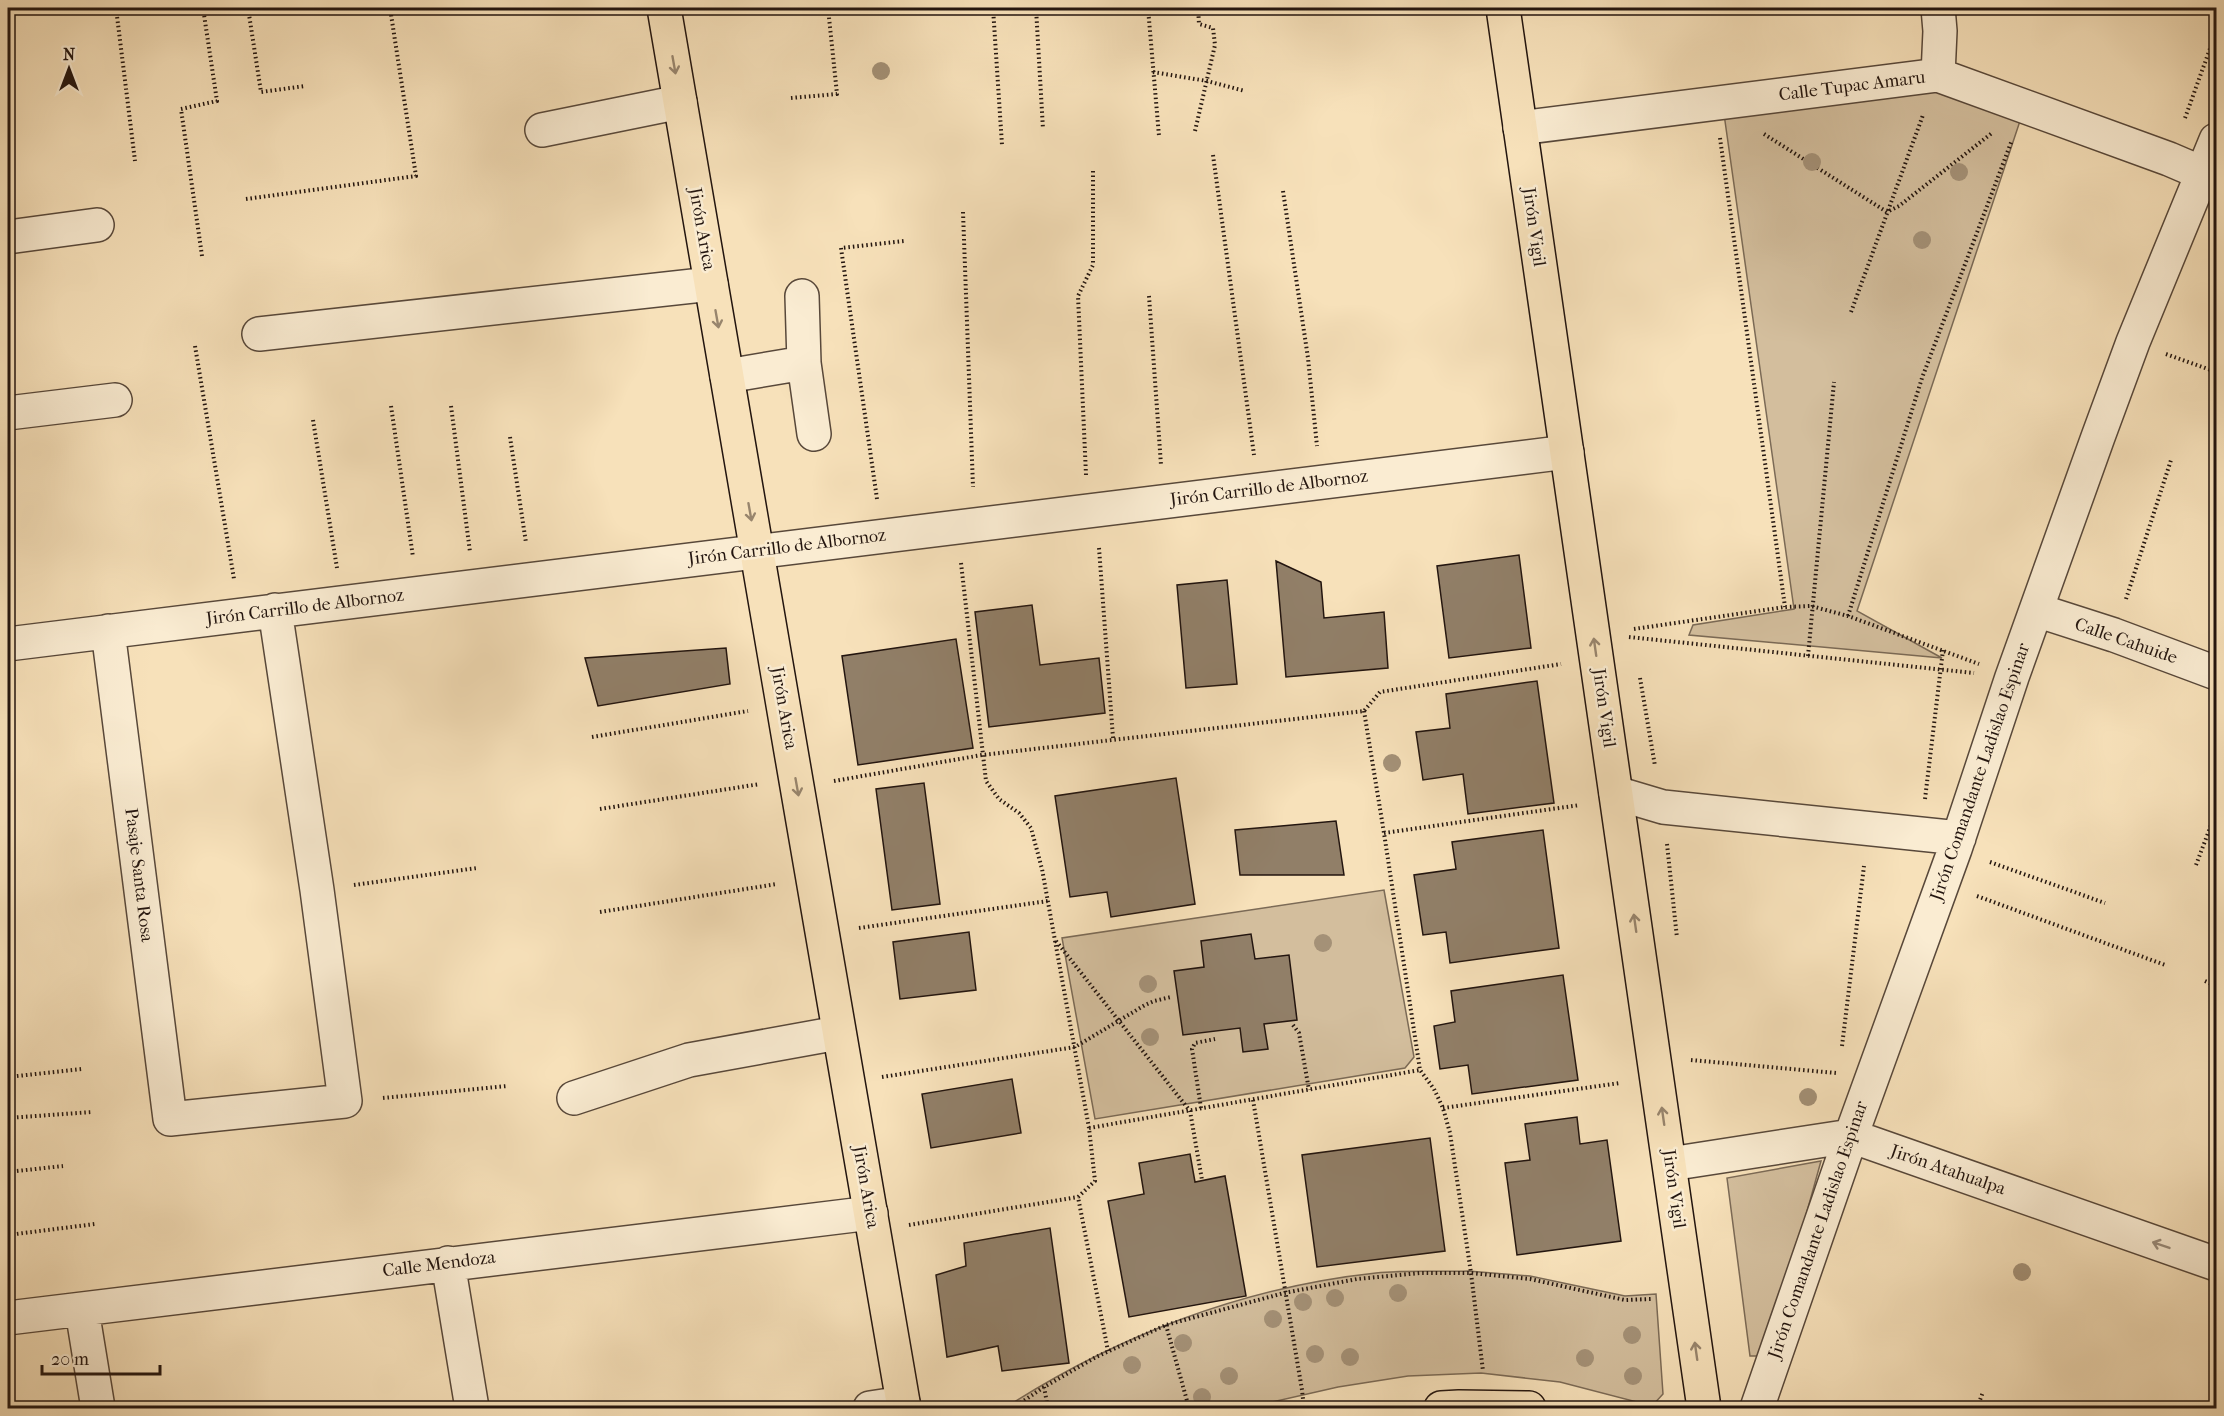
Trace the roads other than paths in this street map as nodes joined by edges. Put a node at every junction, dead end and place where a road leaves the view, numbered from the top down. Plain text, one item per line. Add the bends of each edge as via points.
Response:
1 (664, 8) edge
2 (1503, 8) edge
3 (1938, 8) edge
4 (1938, 75) junction
5 (680, 102) junction
6 (1520, 128) junction
7 (542, 130) dead end
8 (2217, 140) edge
9 (2204, 174) junction
10 (97, 225) dead end
11 (8, 237) edge
12 (711, 284) junction
13 (802, 296) dead end
14 (259, 334) dead end
15 (804, 363) junction
16 (727, 376) junction
17 (115, 400) dead end
18 (8, 413) edge
19 (814, 434) dead end
20 (1566, 452) junction
21 (757, 551) junction
22 (276, 610) junction
23 (2036, 610) junction
24 (108, 631) junction
25 (8, 644) edge
26 (2217, 672) edge
27 (1616, 796) junction
28 (1957, 844) junction
29 (838, 1034) junction
30 (574, 1098) dead end
31 (1851, 1136) junction
32 (1670, 1164) junction
33 (871, 1212) junction
34 (448, 1263) junction
35 (2217, 1264) edge
36 (82, 1310) junction
37 (8, 1318) edge
38 (903, 1406) edge
39 (98, 1408) edge
40 (472, 1408) edge
41 (870, 1408) edge
42 (1441, 1408) edge
43 (1529, 1408) edge
44 (1704, 1408) edge
45 (1756, 1408) edge

1 -> 5 main road, Jirón Arica
2 - 6 main road, Jirón Vigil
3 - 4 street
4 - 6 street, Calle Tupac Amaru
4 - 9 street, Calle Tupac Amaru
5 - 7 street
5 - 12 main road, Jirón Arica
6 - 20 main road, Jirón Vigil
8 - 9 street, Jirón Comandante Ladislao Espinar
9 - 23 street, Jirón Comandante Ladislao Espinar via 2133,342
10 - 11 street
12 - 14 street
12 -> 16 main road, Jirón Arica
13 - 15 street
15 - 16 street
15 - 19 street
16 -> 21 main road, Jirón Arica
17 - 18 street
20 - 21 street, Jirón Carrillo de Albornoz via 1164,501 1093,524 975,525
20 - 27 main road, Jirón Vigil
21 - 22 street, Jirón Carrillo de Albornoz
21 -> 29 main road, Jirón Arica
22 - 24 street, Jirón Carrillo de Albornoz
22 - 24 street, Pasaje Santa Rosa via 345,1101 170,1119
23 - 26 street, Calle Cahuide
23 - 28 street, Jirón Comandante Ladislao Espinar via 1996,676
24 - 25 street, Jirón Carrillo de Albornoz
27 - 28 street via 1663,807 1921,835
32 -> 27 main road, Jirón Vigil
28 - 31 street, Jirón Comandante Ladislao Espinar
29 - 30 street via 689,1060
29 - 33 main road, Jirón Arica
31 - 32 street, Jirón Atahualpa
35 -> 31 street, Jirón Atahualpa
31 - 45 street, Jirón Comandante Ladislao Espinar
44 -> 32 main road, Jirón Vigil
33 - 34 street, Calle Mendoza
33 - 38 main road, Jirón Arica
34 - 36 street, Calle Mendoza
34 - 40 street
36 - 37 street, Calle Mendoza
36 - 39 street
38 - 41 street
42 - 43 main road

